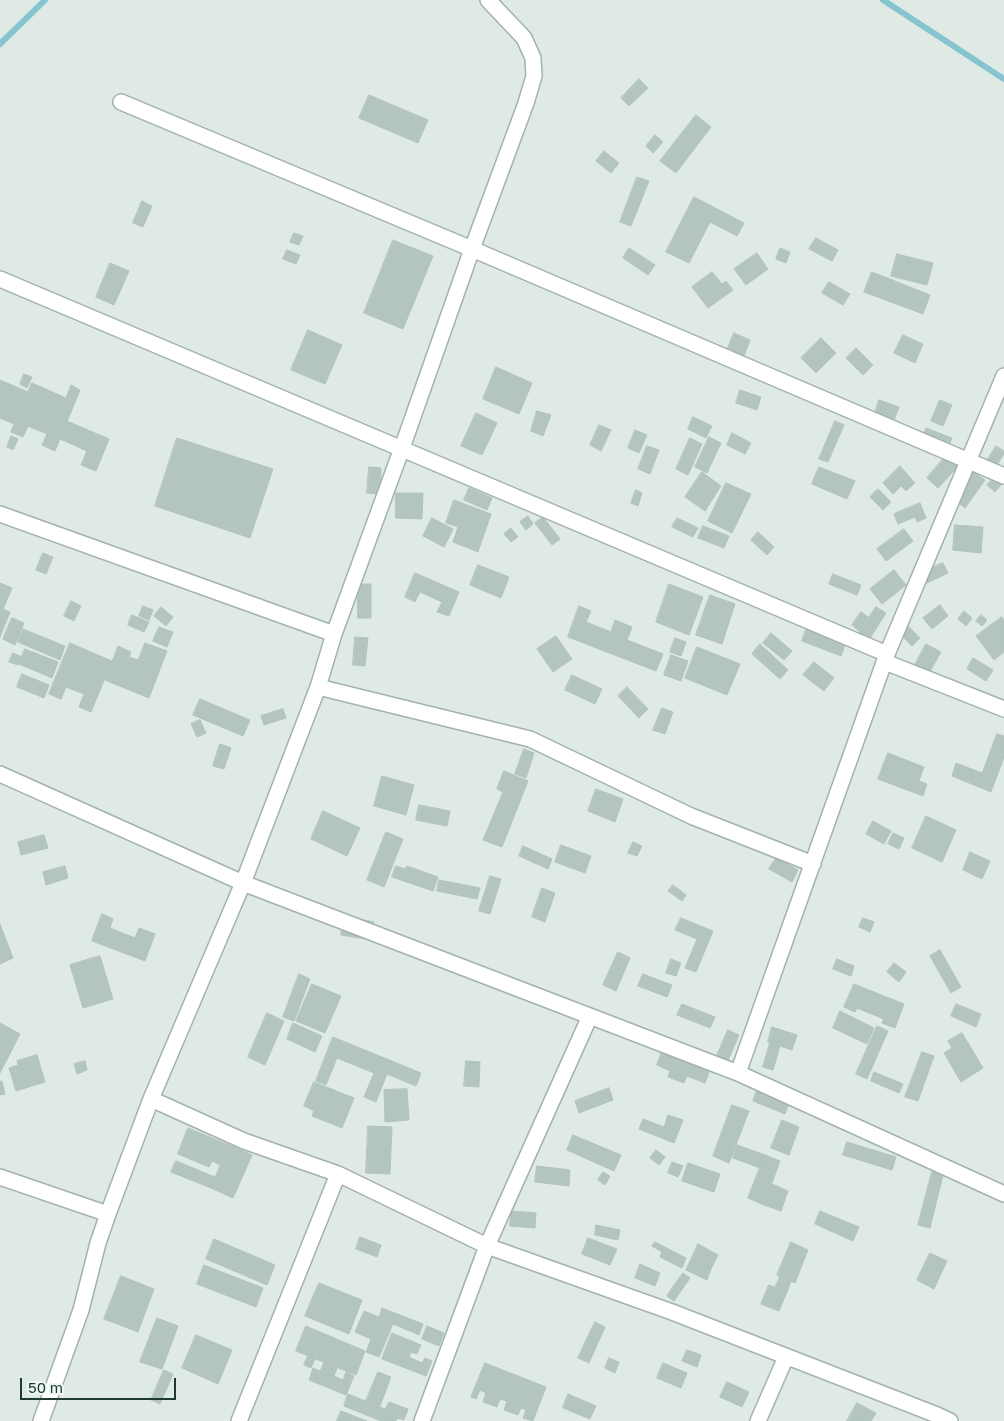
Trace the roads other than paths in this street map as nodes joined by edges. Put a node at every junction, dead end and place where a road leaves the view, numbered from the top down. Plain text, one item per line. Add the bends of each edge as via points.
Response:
1 (488, 0) edge
2 (121, 102) dead end
3 (472, 249) junction
4 (0, 279) edge
5 (1004, 376) edge
6 (402, 448) junction
7 (968, 461) junction
8 (1004, 476) edge
9 (0, 514) edge
10 (334, 634) junction
11 (886, 658) junction
12 (318, 687) junction
13 (1004, 709) edge
14 (1, 776) edge
15 (812, 864) junction
16 (242, 883) junction
17 (590, 1016) junction
18 (738, 1073) junction
19 (151, 1099) junction
20 (338, 1174) junction
21 (0, 1177) edge
22 (1004, 1194) edge
23 (108, 1214) junction
24 (486, 1246) junction
25 (786, 1357) junction
26 (41, 1421) edge
27 (239, 1421) edge
28 (422, 1421) edge
29 (758, 1421) edge
30 (950, 1421) edge

1 - 3 street via 524,38 533,58 534,76
2 - 3 street
3 - 6 street
3 - 7 street
4 - 6 street
5 - 7 street
6 - 10 street
6 - 11 street
7 - 8 street
7 - 11 street
9 - 10 street
10 - 12 street
11 - 13 street
11 - 15 street
12 - 15 street via 530,739 691,816
12 - 16 street
14 - 16 street
15 - 18 street
16 - 17 street
16 - 19 street
17 - 18 street
17 - 24 street
18 - 22 street
19 - 20 street via 244,1141
19 - 23 street
20 - 24 street
20 - 27 street
21 - 23 street
23 - 26 street via 82,1310
24 - 25 street via 672,1312
24 - 28 street
25 - 29 street
25 - 30 street

